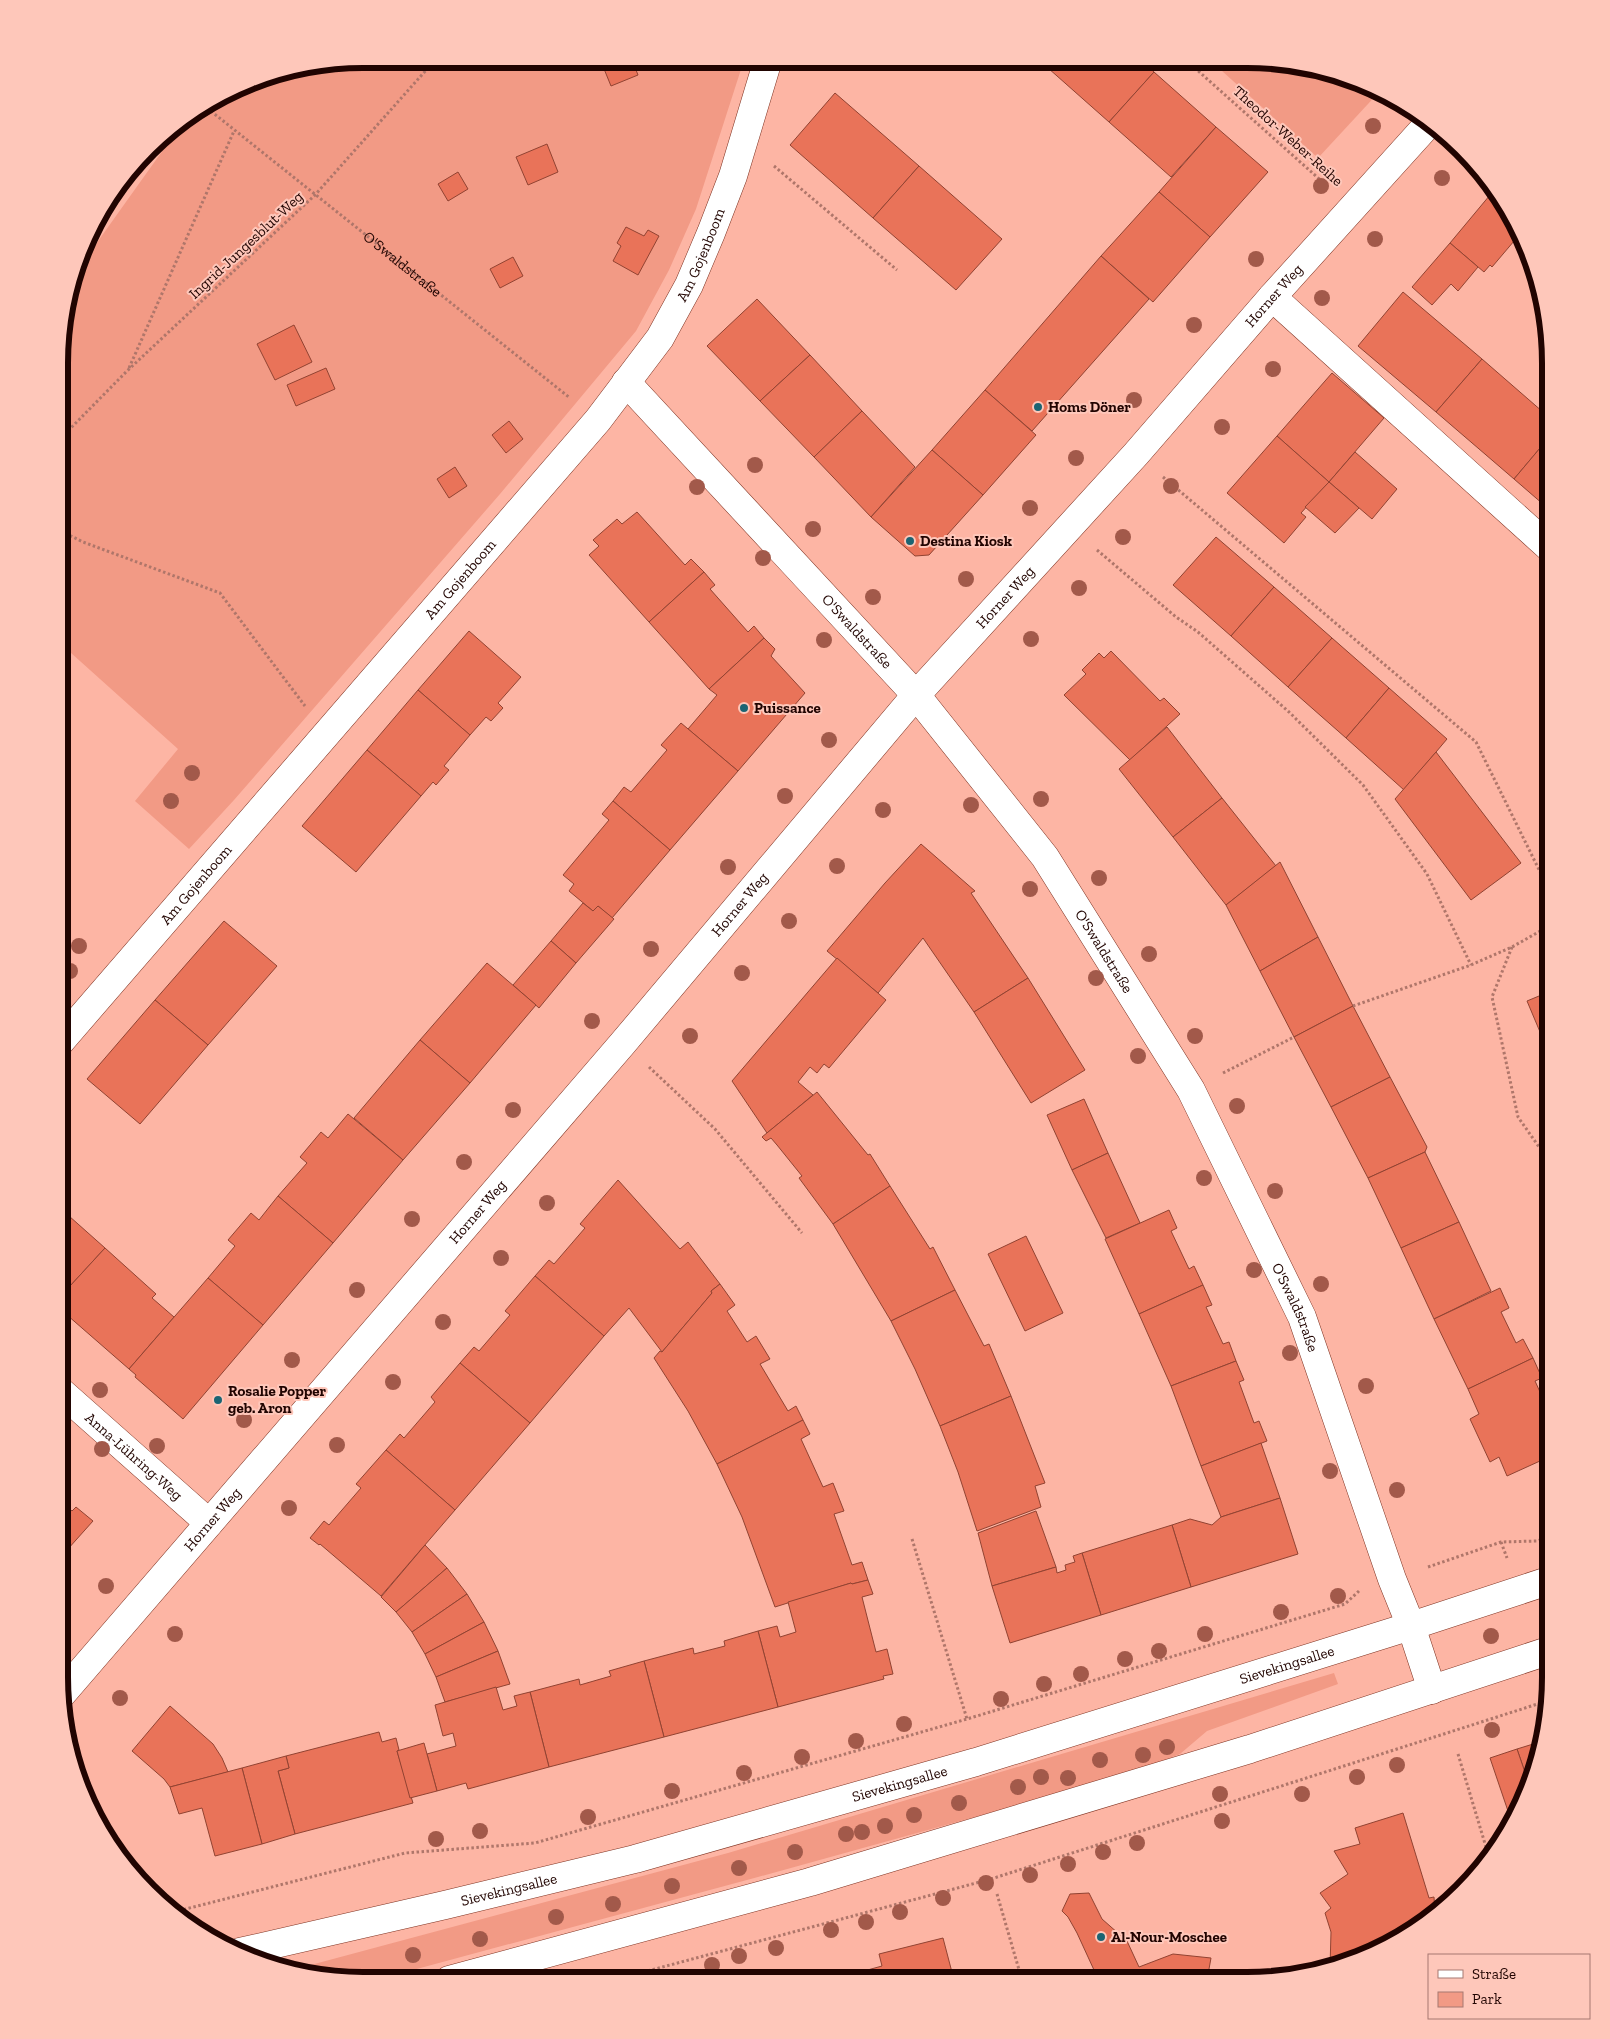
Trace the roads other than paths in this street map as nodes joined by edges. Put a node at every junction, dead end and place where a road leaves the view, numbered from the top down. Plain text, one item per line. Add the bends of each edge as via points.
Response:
1 (766, 68) edge
2 (1425, 127) edge
3 (1272, 297) junction
4 (626, 382) junction
5 (1542, 541) edge
6 (916, 695) junction
7 (68, 1033) edge
8 (68, 1398) edge
9 (209, 1522) junction
10 (1542, 1583) edge
11 (1411, 1626) junction
12 (1542, 1653) edge
13 (68, 1687) edge
14 (1432, 1690) junction
15 (251, 1949) edge
16 (478, 1972) edge

1 - 4 street, Am Gojenboom via 718,217 689,285 660,338
2 - 3 street, Horner Weg
3 - 5 street
3 - 6 street, Horner Weg via 1136,454
4 - 6 street, O'Swaldstraße
4 - 7 street, Am Gojenboom via 598,420
6 - 9 street, Horner Weg via 623,1043
6 - 11 street, O'Swaldstraße via 1045,857 1191,1090 1302,1317
8 - 9 street, Anna-Lühring-Weg
9 - 13 street, Horner Weg
10 - 11 street, Sievekingsallee
11 - 14 street, O'Swaldstraße
11 - 15 street, Sievekingsallee via 976,1762 635,1859
12 - 14 street
14 - 16 street via 1250,1749 810,1882

